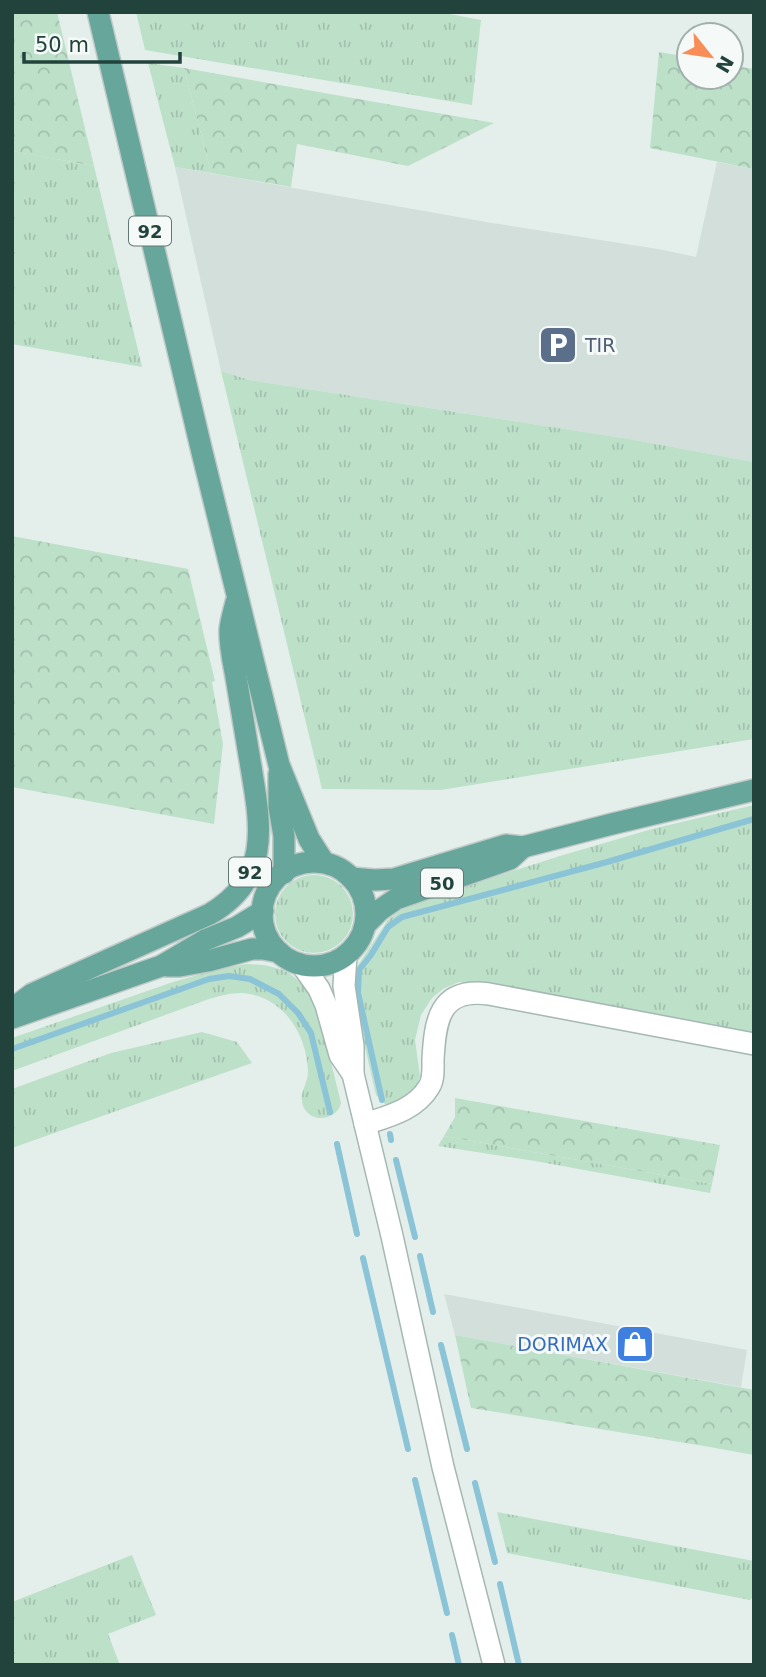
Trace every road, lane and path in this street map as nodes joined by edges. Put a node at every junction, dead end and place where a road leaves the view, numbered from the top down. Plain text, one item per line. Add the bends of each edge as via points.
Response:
1 (98, 12) edge
2 (238, 597) junction
3 (279, 765) junction
4 (754, 790) edge
5 (523, 847) junction
6 (323, 861) junction
7 (284, 873) junction
8 (351, 878) junction
9 (263, 911) junction
10 (365, 925) junction
11 (279, 952) junction
12 (346, 955) junction
13 (302, 964) junction
14 (161, 966) junction
15 (12, 1009) edge
16 (12, 1018) edge
17 (754, 1044) edge
18 (353, 1074) junction
19 (365, 1124) junction
20 (494, 1665) edge

1 - 2 main road, 92
2 - 3 main road, 92
2 - 15 main road, 92 via 230,628 260,832 250,873 236,894 210,914 32,994
3 - 6 main road, 92 via 309,839
3 - 7 main road, 92
4 - 5 main road, 50
5 - 8 main road, 50 via 506,845 394,878
5 - 10 main road, 50 via 510,859 396,899
6 - 7 main road
6 - 8 main road
7 - 9 main road via 267,893
8 - 10 main road via 364,903
9 - 11 main road via 268,937
9 - 14 main road
10 - 12 main road, 50
11 - 13 main road
11 - 14 main road via 252,949 208,961
12 - 13 main road via 322,965
12 - 18 street via 344,986
13 - 18 street via 319,989 340,1055
14 - 16 main road
17 - 19 street via 469,994 449,1002 441,1012 434,1035 432,1082 423,1096 404,1110
18 - 19 street
19 - 20 street via 443,1467

